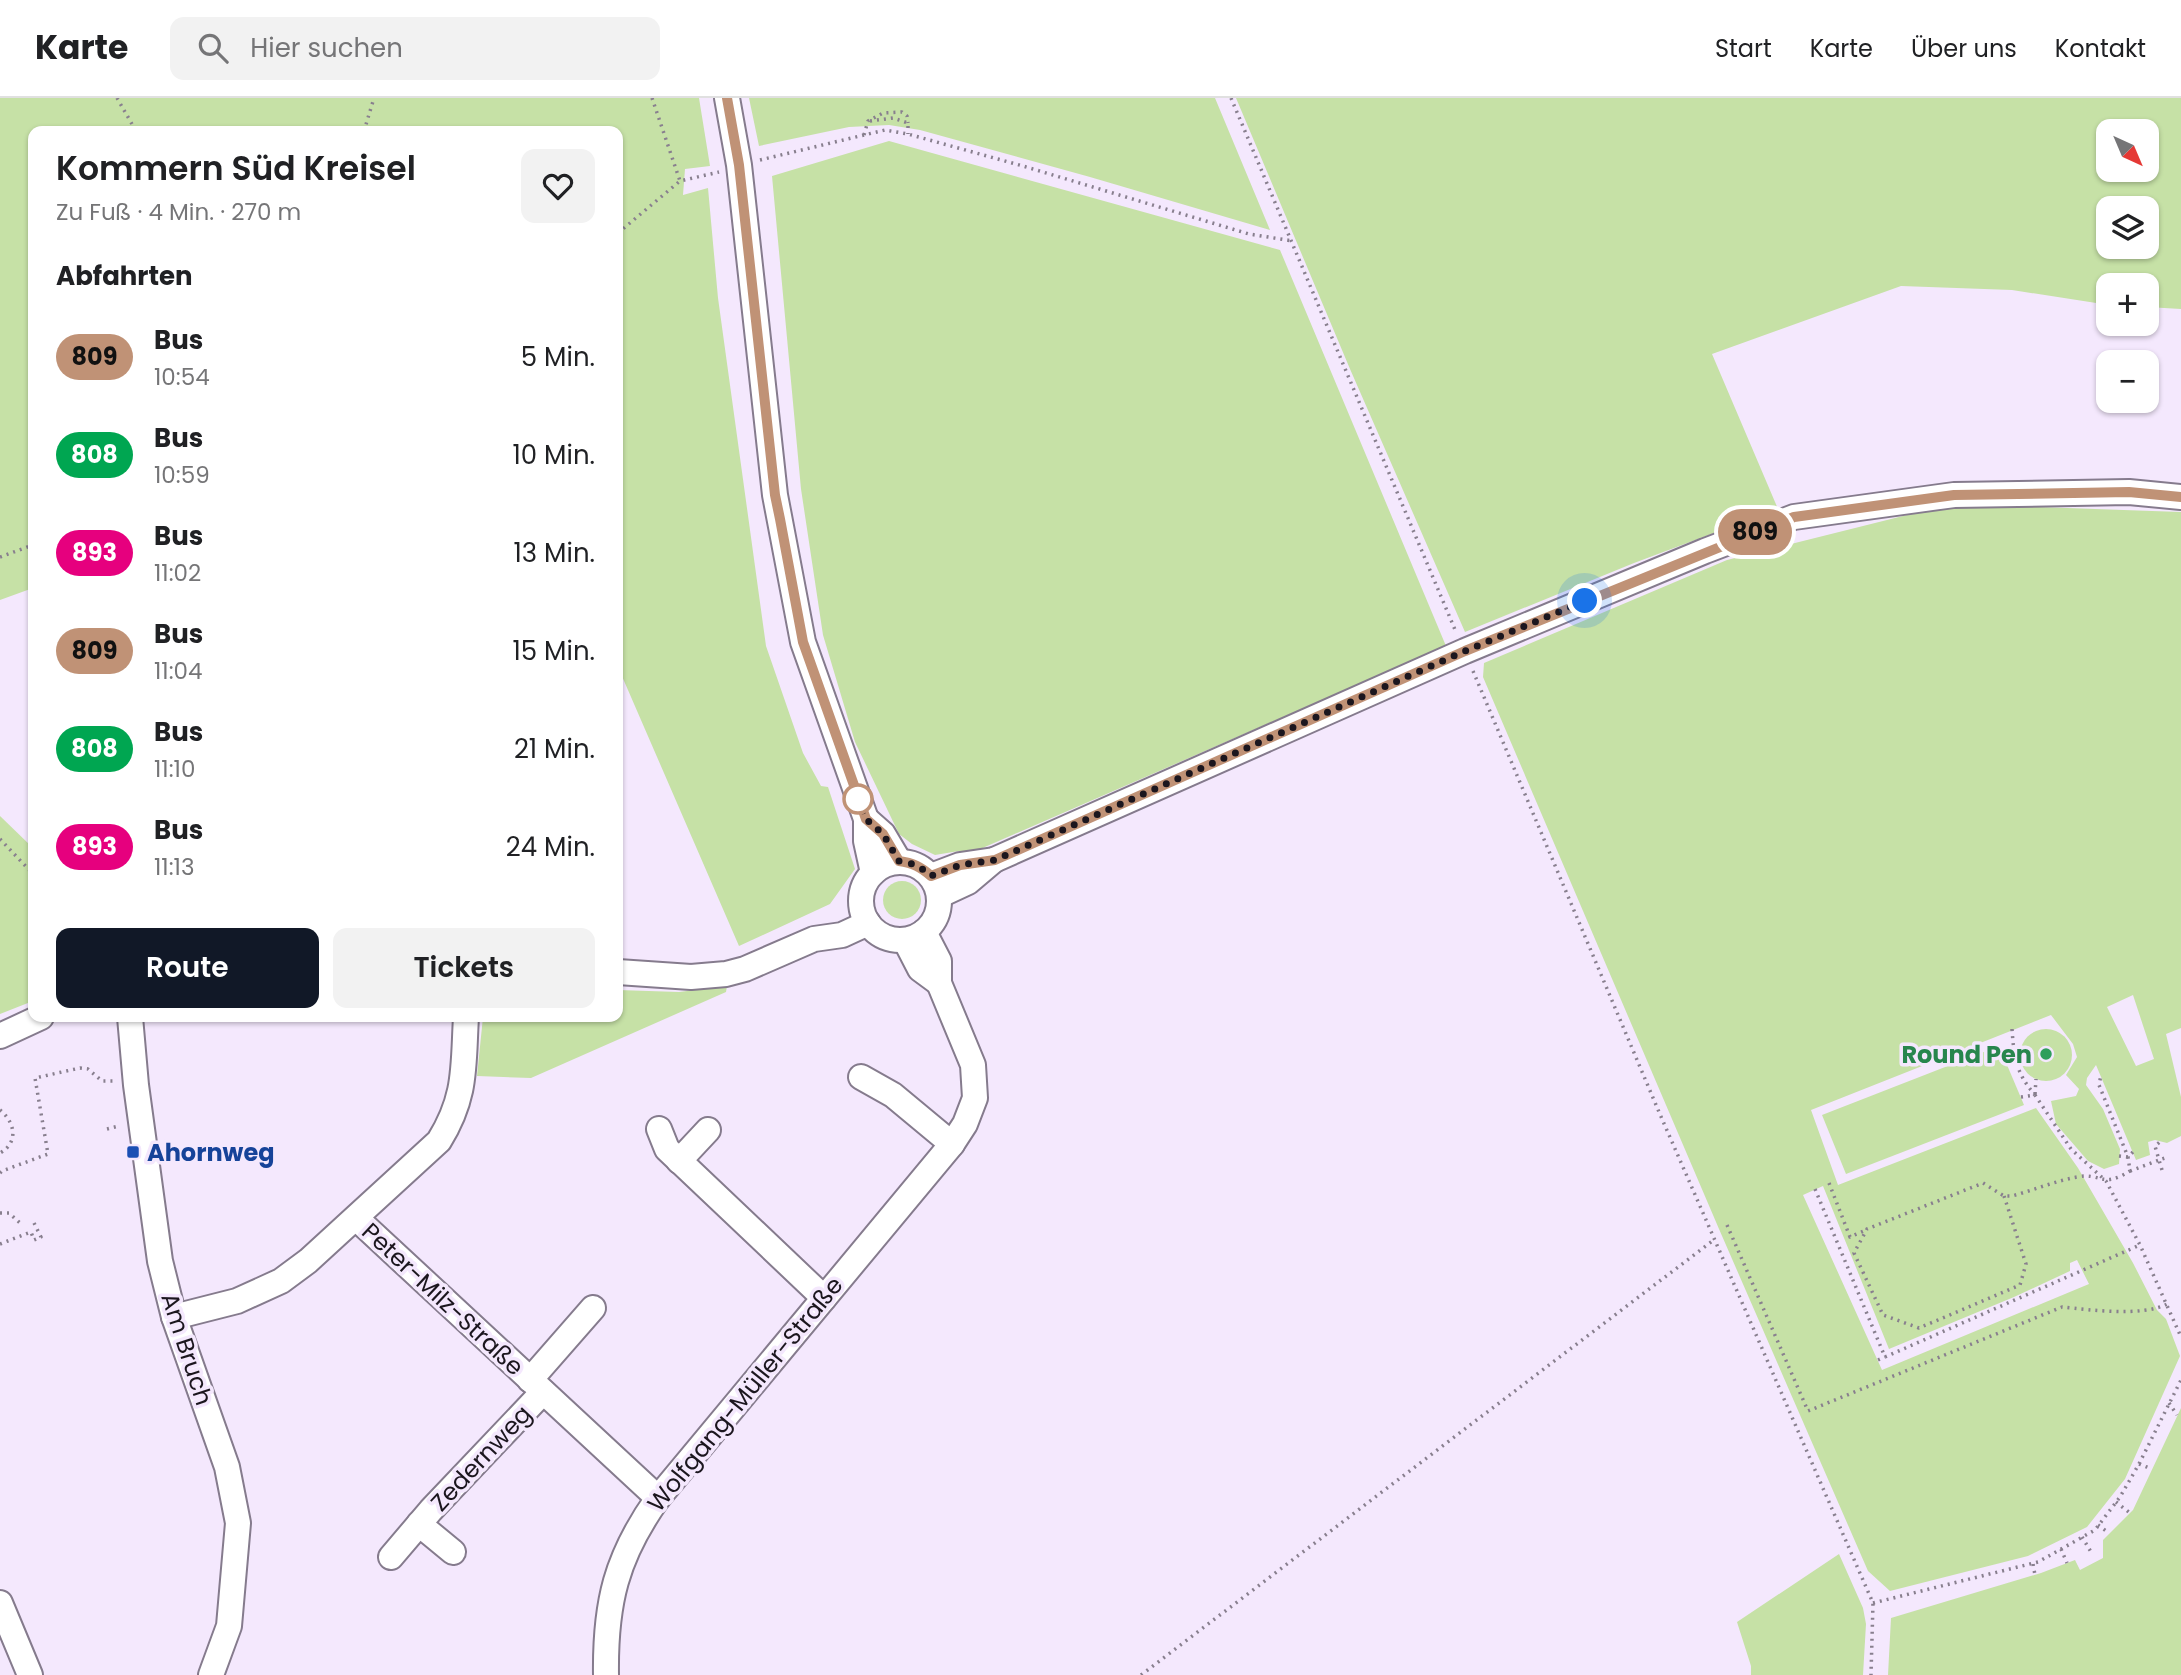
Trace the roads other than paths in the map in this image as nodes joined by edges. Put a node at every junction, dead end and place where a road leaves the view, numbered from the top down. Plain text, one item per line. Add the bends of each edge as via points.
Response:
1 (727, 98) edge
2 (2181, 497) edge
3 (866, 819) junction
4 (899, 861) junction
5 (873, 873) junction
6 (935, 886) junction
7 (864, 913) junction
8 (915, 936) junction
9 (623, 972) edge
10 (30, 1022) edge
11 (130, 1022) edge
12 (466, 1022) edge
13 (0, 1036) edge
14 (861, 1077) dead end
15 (659, 1129) dead end
16 (708, 1129) dead end
17 (952, 1144) junction
18 (679, 1161) junction
19 (355, 1218) junction
20 (824, 1298) junction
21 (593, 1308) dead end
22 (174, 1317) junction
23 (536, 1386) junction
24 (658, 1498) junction
25 (419, 1524) junction
26 (453, 1552) dead end
27 (391, 1557) dead end
28 (0, 1603) edge
29 (30, 1675) edge
30 (211, 1675) edge
31 (606, 1675) edge

1 - 3 street via 739,165 775,495 803,642
2 - 6 street via 2129,492 1954,495 1794,517 1465,651 995,860 968,882
3 - 4 street via 883,834
3 - 5 street
4 - 5 street
4 - 6 street via 922,868
5 - 7 street via 862,892
6 - 8 street via 937,916
7 - 8 street via 884,937
7 - 9 street via 814,939 726,974
8 - 17 street, Wolfgang-Müller-Straße via 920,969 939,983 973,1065 975,1098
10 - 13 street
11 - 22 street, Am Bruch via 160,1261
12 - 19 street via 463,1082 450,1123 439,1140
14 - 17 street via 893,1095
15 - 18 street via 667,1149
16 - 18 street
17 - 20 street, Wolfgang-Müller-Straße
18 - 20 street
19 - 22 street via 281,1280 237,1301
19 - 23 street, Peter-Milz-Straße
20 - 24 street, Wolfgang-Müller-Straße
21 - 23 street, Peter-Milz-Straße
22 - 30 street, Am Bruch via 228,1467 238,1523 229,1626
23 - 24 street, Peter-Milz-Straße
23 - 25 street, Zedernweg
24 - 31 street, Wolfgang-Müller-Straße via 624,1556 605,1632
25 - 26 street, Zedernweg
25 - 27 street, Zedernweg
28 - 29 street

